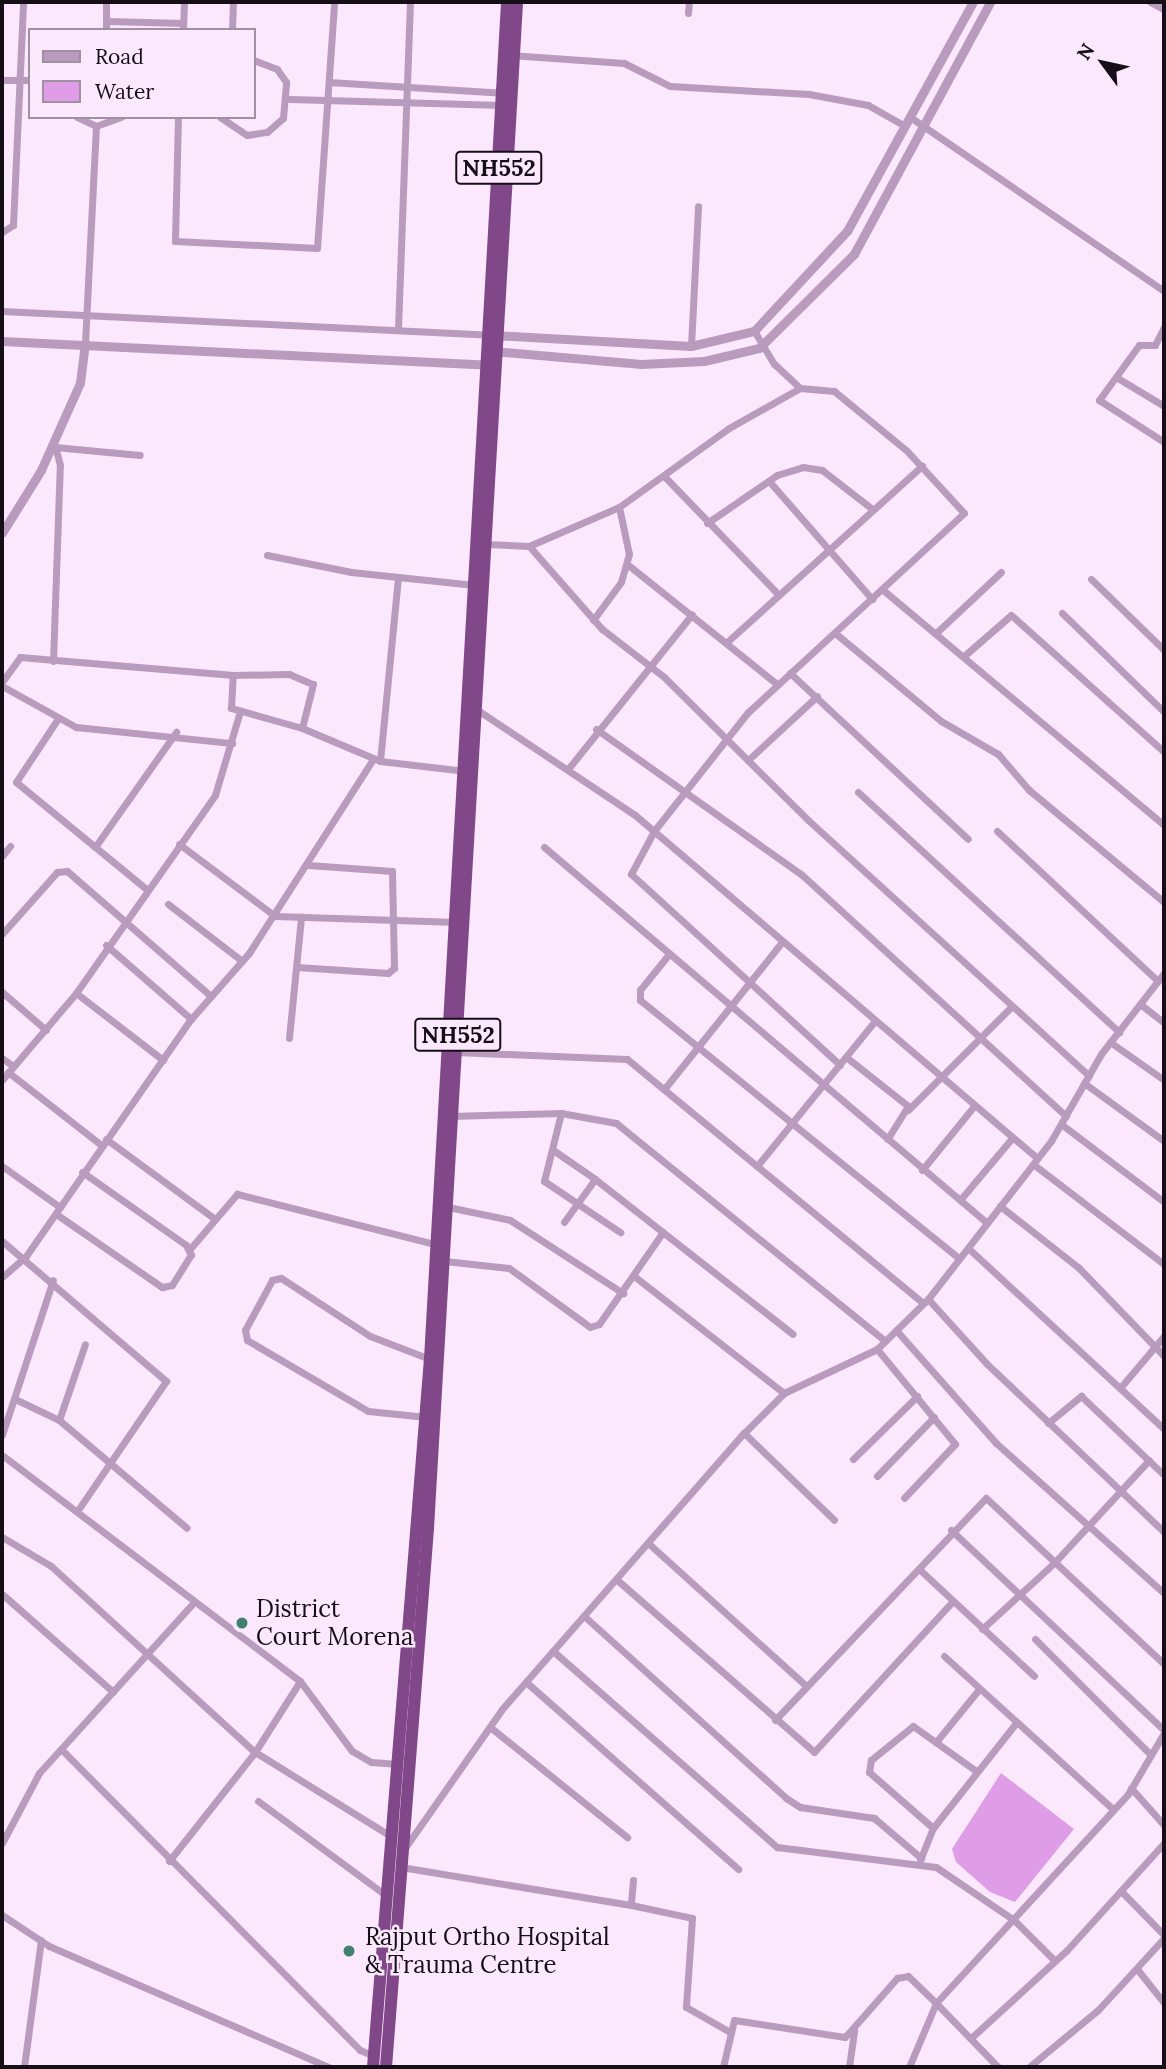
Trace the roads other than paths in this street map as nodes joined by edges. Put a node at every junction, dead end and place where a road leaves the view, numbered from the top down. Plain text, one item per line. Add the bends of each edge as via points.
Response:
1 (23, 2) edge
2 (106, 2) edge
3 (184, 2) edge
4 (233, 2) edge
5 (334, 2) edge
6 (410, 2) edge
7 (507, 2) edge
8 (517, 2) edge
9 (689, 2) edge
10 (973, 2) edge
11 (990, 2) edge
12 (1150, 2) edge
13 (1164, 9) edge
14 (688, 13) dead end
15 (107, 21) junction
16 (183, 26) edge
17 (106, 28) edge
18 (233, 28) edge
19 (509, 55) junction
20 (256, 61) edge
21 (20, 79) junction
22 (2, 80) edge
23 (28, 80) edge
24 (328, 82) junction
25 (407, 88) junction
26 (289, 99) junction
27 (507, 99) junction
28 (327, 100) junction
29 (406, 101) junction
30 (82, 119) edge
31 (115, 119) edge
32 (178, 119) edge
33 (223, 119) edge
34 (908, 122) junction
35 (96, 125) junction
36 (926, 127) junction
37 (698, 206) dead end
38 (2, 232) edge
39 (1164, 291) edge
40 (2, 311) edge
41 (88, 313) junction
42 (1164, 327) edge
43 (398, 329) junction
44 (754, 331) junction
45 (494, 335) junction
46 (2, 341) edge
47 (85, 343) junction
48 (762, 345) junction
49 (691, 346) junction
50 (493, 351) junction
51 (488, 365) junction
52 (1116, 376) junction
53 (800, 388) junction
54 (1164, 406) edge
55 (1164, 442) edge
56 (54, 444) junction
57 (140, 455) dead end
58 (922, 466) junction
59 (664, 476) junction
60 (769, 481) junction
61 (619, 507) junction
62 (871, 508) junction
63 (707, 523) junction
64 (2, 534) edge
65 (482, 544) junction
66 (529, 546) junction
67 (826, 547) junction
68 (267, 555) dead end
69 (627, 564) junction
70 (1002, 572) dead end
71 (398, 579) junction
72 (1091, 579) dead end
73 (475, 585) junction
74 (883, 590) junction
75 (778, 594) junction
76 (872, 599) junction
77 (1062, 613) dead end
78 (692, 614) junction
79 (593, 620) junction
80 (835, 633) junction
81 (936, 633) junction
82 (727, 642) junction
83 (1164, 650) edge
84 (964, 656) junction
85 (53, 661) junction
86 (650, 666) junction
87 (790, 673) junction
88 (233, 675) junction
89 (2, 684) edge
90 (777, 684) junction
91 (817, 696) junction
92 (474, 709) junction
93 (240, 711) junction
94 (1164, 712) edge
95 (57, 720) junction
96 (302, 728) junction
97 (596, 729) junction
98 (176, 733) junction
99 (725, 736) junction
100 (232, 743) junction
101 (1164, 752) edge
102 (376, 760) junction
103 (748, 760) junction
104 (568, 769) junction
105 (470, 772) junction
106 (686, 791) junction
107 (858, 792) dead end
108 (1164, 825) edge
109 (654, 831) junction
110 (997, 831) dead end
111 (968, 839) dead end
112 (179, 844) junction
113 (10, 846) dead end
114 (95, 847) junction
115 (544, 847) dead end
116 (2, 856) edge
117 (308, 865) junction
118 (145, 888) junction
119 (1164, 902) edge
120 (168, 904) dead end
121 (275, 916) junction
122 (126, 917) junction
123 (301, 917) junction
124 (394, 919) junction
125 (460, 922) junction
126 (2, 934) edge
127 (782, 942) junction
128 (106, 945) junction
129 (668, 954) junction
130 (242, 961) junction
131 (297, 967) junction
132 (1164, 973) edge
133 (1158, 981) junction
134 (747, 982) junction
135 (2, 992) edge
136 (76, 993) junction
137 (211, 996) junction
138 (727, 1004) junction
139 (1140, 1004) junction
140 (1010, 1008) junction
141 (191, 1019) junction
142 (875, 1021) junction
143 (1164, 1023) edge
144 (47, 1030) junction
145 (1119, 1032) junction
146 (289, 1038) dead end
147 (982, 1041) junction
148 (1110, 1042) junction
149 (697, 1045) junction
150 (452, 1051) junction
151 (846, 1057) junction
152 (2, 1058) edge
153 (163, 1060) junction
154 (840, 1065) junction
155 (10, 1069) junction
156 (943, 1079) junction
157 (1086, 1079) junction
158 (2, 1080) edge
159 (1164, 1080) edge
160 (825, 1086) junction
161 (665, 1088) junction
162 (974, 1106) junction
163 (908, 1110) junction
164 (561, 1113) junction
165 (448, 1116) junction
166 (1066, 1116) junction
167 (793, 1123) junction
168 (1061, 1124) junction
169 (1012, 1138) junction
170 (887, 1139) junction
171 (1164, 1141) edge
172 (104, 1142) junction
173 (553, 1150) junction
174 (1035, 1161) junction
175 (757, 1166) junction
176 (2, 1167) edge
177 (922, 1170) junction
178 (82, 1172) junction
179 (595, 1179) junction
180 (960, 1200) junction
181 (1164, 1202) edge
182 (578, 1204) junction
183 (1000, 1206) junction
184 (448, 1207) junction
185 (58, 1210) junction
186 (215, 1219) junction
187 (564, 1222) dead end
188 (987, 1223) junction
189 (620, 1232) dead end
190 (663, 1232) junction
191 (2, 1241) edge
192 (435, 1244) junction
193 (968, 1248) junction
194 (189, 1250) junction
195 (26, 1256) junction
196 (959, 1258) junction
197 (445, 1261) junction
198 (1164, 1264) edge
199 (634, 1276) junction
200 (2, 1277) edge
201 (53, 1280) junction
202 (623, 1293) junction
203 (925, 1301) junction
204 (896, 1330) junction
205 (793, 1334) dead end
206 (1164, 1336) edge
207 (885, 1340) junction
208 (85, 1344) dead end
209 (1155, 1348) junction
210 (877, 1349) junction
211 (1164, 1356) edge
212 (430, 1359) junction
213 (1120, 1388) junction
214 (784, 1393) junction
215 (917, 1396) junction
216 (15, 1399) junction
217 (426, 1417) junction
218 (934, 1417) junction
219 (60, 1420) junction
220 (1048, 1423) junction
221 (1164, 1429) edge
222 (744, 1433) junction
223 (2, 1435) edge
224 (2, 1455) edge
225 (853, 1459) dead end
226 (1149, 1460) junction
227 (114, 1464) junction
228 (1164, 1475) edge
229 (877, 1476) dead end
230 (1118, 1491) junction
231 (904, 1498) dead end
232 (78, 1510) junction
233 (834, 1520) dead end
234 (1089, 1524) junction
235 (187, 1528) dead end
236 (951, 1530) junction
237 (1164, 1532) edge
238 (2, 1537) edge
239 (648, 1543) junction
240 (1054, 1563) junction
241 (919, 1569) junction
242 (616, 1579) junction
243 (1164, 1593) edge
244 (2, 1594) edge
245 (1020, 1595) junction
246 (951, 1603) junction
247 (192, 1604) junction
248 (584, 1616) junction
249 (982, 1629) junction
250 (1035, 1639) dead end
251 (553, 1651) junction
252 (149, 1652) junction
253 (944, 1656) dead end
254 (1164, 1664) edge
255 (1034, 1676) dead end
256 (300, 1681) junction
257 (526, 1682) junction
258 (805, 1685) junction
259 (979, 1689) junction
260 (113, 1692) junction
261 (775, 1720) junction
262 (1015, 1724) junction
263 (490, 1727) junction
264 (1164, 1735) edge
265 (936, 1742) junction
266 (61, 1749) junction
267 (255, 1752) junction
268 (1151, 1755) junction
269 (404, 1764) junction
270 (975, 1770) junction
271 (1131, 1788) junction
272 (258, 1801) dead end
273 (1113, 1809) junction
274 (1164, 1825) edge
275 (933, 1828) junction
276 (392, 1837) junction
277 (627, 1837) dead end
278 (2, 1843) edge
279 (1164, 1843) edge
280 (397, 1860) junction
281 (169, 1861) junction
282 (920, 1862) junction
283 (738, 1869) dead end
284 (633, 1880) dead end
285 (1121, 1891) junction
286 (387, 1897) junction
287 (631, 1905) junction
288 (2, 1915) edge
289 (1014, 1920) junction
290 (1164, 1936) edge
291 (41, 1940) junction
292 (1054, 1960) junction
293 (1137, 1969) junction
294 (936, 2003) junction
295 (1164, 2003) edge
296 (854, 2030) junction
297 (730, 2032) junction
298 (971, 2038) junction
299 (374, 2062) edge
300 (24, 2067) edge
301 (329, 2067) edge
302 (386, 2067) edge
303 (723, 2067) edge
304 (849, 2067) edge
305 (909, 2067) edge
306 (998, 2067) edge
307 (1029, 2067) edge

1 - 21 street
2 - 15 street
3 - 16 street
4 - 18 street
5 - 24 street
6 - 25 street
7 - 19 highway, NH552
8 - 19 highway, NH552
9 - 14 street
10 - 34 street
11 - 36 street
12 - 13 street
15 - 16 street
15 - 17 street
19 - 27 highway, NH552
19 - 34 street via 625,63 670,86 808,94 869,105
20 - 26 street via 277,69
21 - 22 street
21 - 23 street
21 - 38 street via 13,225
24 - 25 street
24 - 28 street
25 - 27 street
25 - 29 street
26 - 28 street
26 - 33 street via 283,118 267,132 247,135
27 - 29 street
27 - 45 highway, NH552
28 - 29 street
28 - 32 street via 321,238 309,252 175,241
29 - 43 street
30 - 35 street
31 - 35 street
34 - 36 street
34 - 44 street via 847,231
35 - 41 street
36 - 39 street
36 - 48 street via 854,254
37 - 49 street
40 - 41 street
41 - 43 street
41 - 47 street
42 - 52 street via 1155,345 1139,345
43 - 45 street
44 - 48 street
44 - 49 street
45 - 49 street
45 - 50 highway, NH552
46 - 47 street
47 - 51 street
47 - 56 street via 80,383
48 - 50 street via 704,361 640,364
48 - 53 street
50 - 51 highway, NH552
50 - 65 highway, NH552
51 - 65 highway, NH552
52 - 54 street
52 - 55 street via 1099,400
53 - 58 street via 834,391
53 - 59 street
56 - 57 street
56 - 64 street
56 - 85 street via 60,465
58 - 62 street
58 - 74 street via 964,513
59 - 61 street
59 - 63 street
60 - 62 street via 814,466
60 - 63 street
60 - 67 street
61 - 66 street
61 - 69 street
62 - 67 street
63 - 75 street
65 - 66 street
65 - 73 highway, NH552
65 - 92 highway, NH552
66 - 79 street
67 - 75 street
67 - 76 street
68 - 71 street
69 - 78 street
69 - 79 street via 621,582
70 - 81 street
71 - 73 street
71 - 102 street
72 - 83 street
73 - 92 highway, NH552
74 - 76 street
74 - 81 street
75 - 82 street
76 - 80 street
77 - 94 street
78 - 82 street
78 - 86 street
79 - 86 street
80 - 87 street
80 - 119 street via 941,721 998,754 1029,790
81 - 84 street
82 - 90 street
84 - 101 street via 1011,615
84 - 108 street
85 - 88 street
85 - 89 street via 16,659
86 - 97 street
86 - 99 street
87 - 90 street
87 - 91 street
88 - 93 street via 231,708
88 - 96 street via 312,679
89 - 95 street
90 - 99 street
91 - 103 street
91 - 111 street
92 - 104 street
92 - 105 highway, NH552
93 - 96 street
93 - 100 street
95 - 98 street via 96,730
95 - 114 street via 16,782
96 - 102 street
97 - 104 street
97 - 106 street
98 - 100 street
98 - 114 street
99 - 103 street
99 - 106 street
100 - 112 street via 219,788
102 - 105 street
102 - 117 street
103 - 140 street
104 - 109 street
105 - 125 highway, NH552
106 - 109 street
106 - 147 street via 801,874
107 - 145 street
109 - 127 street
109 - 134 street via 632,868 634,879
110 - 133 street
112 - 118 street
112 - 121 street
113 - 116 street
114 - 118 street
115 - 129 street
117 - 121 street
117 - 124 street via 392,871
118 - 122 street
120 - 130 street
121 - 123 street
121 - 130 street
122 - 126 street via 62,870
122 - 128 street
122 - 137 street
123 - 124 street
123 - 131 street
124 - 125 street
124 - 131 street via 393,971
125 - 150 highway, NH552
127 - 134 street
127 - 142 street
128 - 136 street
128 - 141 street
129 - 138 street
129 - 149 street via 640,990 640,1000
130 - 137 street
131 - 146 street
132 - 133 street
133 - 139 street
134 - 138 street
134 - 154 street
135 - 144 street
136 - 144 street
136 - 153 street
137 - 141 street
138 - 149 street
138 - 160 street
139 - 143 street
139 - 145 street
140 - 147 street
140 - 157 street
141 - 153 street
142 - 151 street
142 - 156 street
144 - 155 street
145 - 148 street
147 - 156 street
147 - 166 street
148 - 157 street
148 - 159 street
149 - 161 street
149 - 167 street
150 - 161 street via 627,1059
150 - 165 highway, NH552
151 - 154 street
151 - 163 street
152 - 155 street
153 - 172 street
154 - 160 street
155 - 158 street
155 - 172 street
156 - 162 street
156 - 163 street
157 - 166 street
157 - 171 street
160 - 167 street
160 - 170 street
161 - 175 street
162 - 169 street
162 - 177 street
163 - 170 street
164 - 165 street
164 - 173 street
164 - 207 street via 616,1123
165 - 184 highway, NH552
165 - 192 highway, NH552
166 - 168 street
167 - 175 street
167 - 196 street
168 - 174 street
168 - 181 street
169 - 174 street
169 - 180 street
170 - 177 street
172 - 178 street
172 - 186 street
173 - 179 street
173 - 182 street via 544,1181
174 - 183 street
174 - 198 street
175 - 203 street
176 - 185 street
177 - 180 street
178 - 185 street
178 - 194 street
179 - 182 street
179 - 190 street
180 - 188 street
182 - 187 street
182 - 189 street
183 - 188 street
183 - 209 street via 1079,1268
184 - 197 highway, NH552
184 - 202 street via 510,1220
185 - 194 street via 162,1287 172,1285
185 - 195 street
186 - 192 street via 237,1194
186 - 194 street
188 - 193 street
190 - 199 street
190 - 205 street
191 - 195 street
192 - 212 highway, NH552
193 - 196 street
193 - 213 street
195 - 200 street
195 - 201 street
196 - 203 street
197 - 202 street via 502,1265 590,1327
197 - 269 highway, NH552
199 - 202 street
199 - 214 street
201 - 216 street
201 - 227 street via 166,1381
203 - 204 street
203 - 220 street
204 - 207 street
204 - 234 street via 996,1443
206 - 209 street
207 - 210 street
208 - 219 street
209 - 211 street
209 - 213 street
210 - 214 street
210 - 215 street
212 - 217 highway, NH552
212 - 217 street via 370,1336 281,1278 272,1280 245,1330 247,1340 368,1411
213 - 221 street
214 - 222 street
215 - 218 street
215 - 225 street
216 - 219 street
216 - 223 street
217 - 269 highway, NH552
218 - 229 street
218 - 231 street via 955,1448
219 - 227 street
220 - 226 street via 1081,1396
220 - 230 street
222 - 233 street
222 - 239 street
224 - 232 street
226 - 228 street
226 - 230 street
227 - 232 street
227 - 235 street
230 - 234 street
230 - 237 street
232 - 247 street
234 - 240 street
234 - 243 street
236 - 240 street via 986,1498
236 - 241 street
236 - 245 street
238 - 252 street via 51,1566
239 - 242 street
239 - 258 street
240 - 245 street
240 - 254 street
241 - 246 street
241 - 258 street
242 - 248 street
242 - 261 street
244 - 260 street
245 - 249 street
245 - 264 street
246 - 249 street
246 - 261 street via 820,1749 809,1751
247 - 252 street
247 - 256 street
248 - 251 street
248 - 282 street via 786,1798 800,1807 874,1818
249 - 255 street
250 - 268 street
251 - 257 street
251 - 282 street via 777,1847
252 - 260 street
252 - 267 street
253 - 259 street
256 - 267 street
256 - 269 street via 352,1751 371,1762
257 - 263 street
257 - 283 street
258 - 261 street
259 - 262 street
259 - 265 street
260 - 266 street
262 - 270 street
262 - 273 street
263 - 277 street
263 - 280 street
264 - 268 street
265 - 270 street
265 - 275 street via 913,1726 868,1766
266 - 278 street via 39,1773
266 - 281 street
267 - 276 street
267 - 281 street
268 - 271 street
269 - 276 highway, NH552
269 - 280 highway, NH552
270 - 275 street
271 - 273 street
271 - 274 street
272 - 286 street
273 - 289 street
275 - 282 street
276 - 280 highway, NH552
279 - 285 street
280 - 286 highway, NH552
280 - 287 street
280 - 302 highway, NH552
281 - 299 street
282 - 289 street via 963,1882
284 - 287 street
285 - 290 street
285 - 292 street
286 - 299 highway, NH552
287 - 297 street via 692,1918 686,2007
288 - 291 street
289 - 292 street
289 - 294 street
290 - 293 street
291 - 300 street
291 - 301 street
292 - 298 street
293 - 295 street
293 - 307 street
294 - 296 street via 908,1976 897,1978
294 - 298 street
294 - 305 street
296 - 297 street via 845,2037 740,2019
296 - 304 street
297 - 303 street
298 - 306 street

